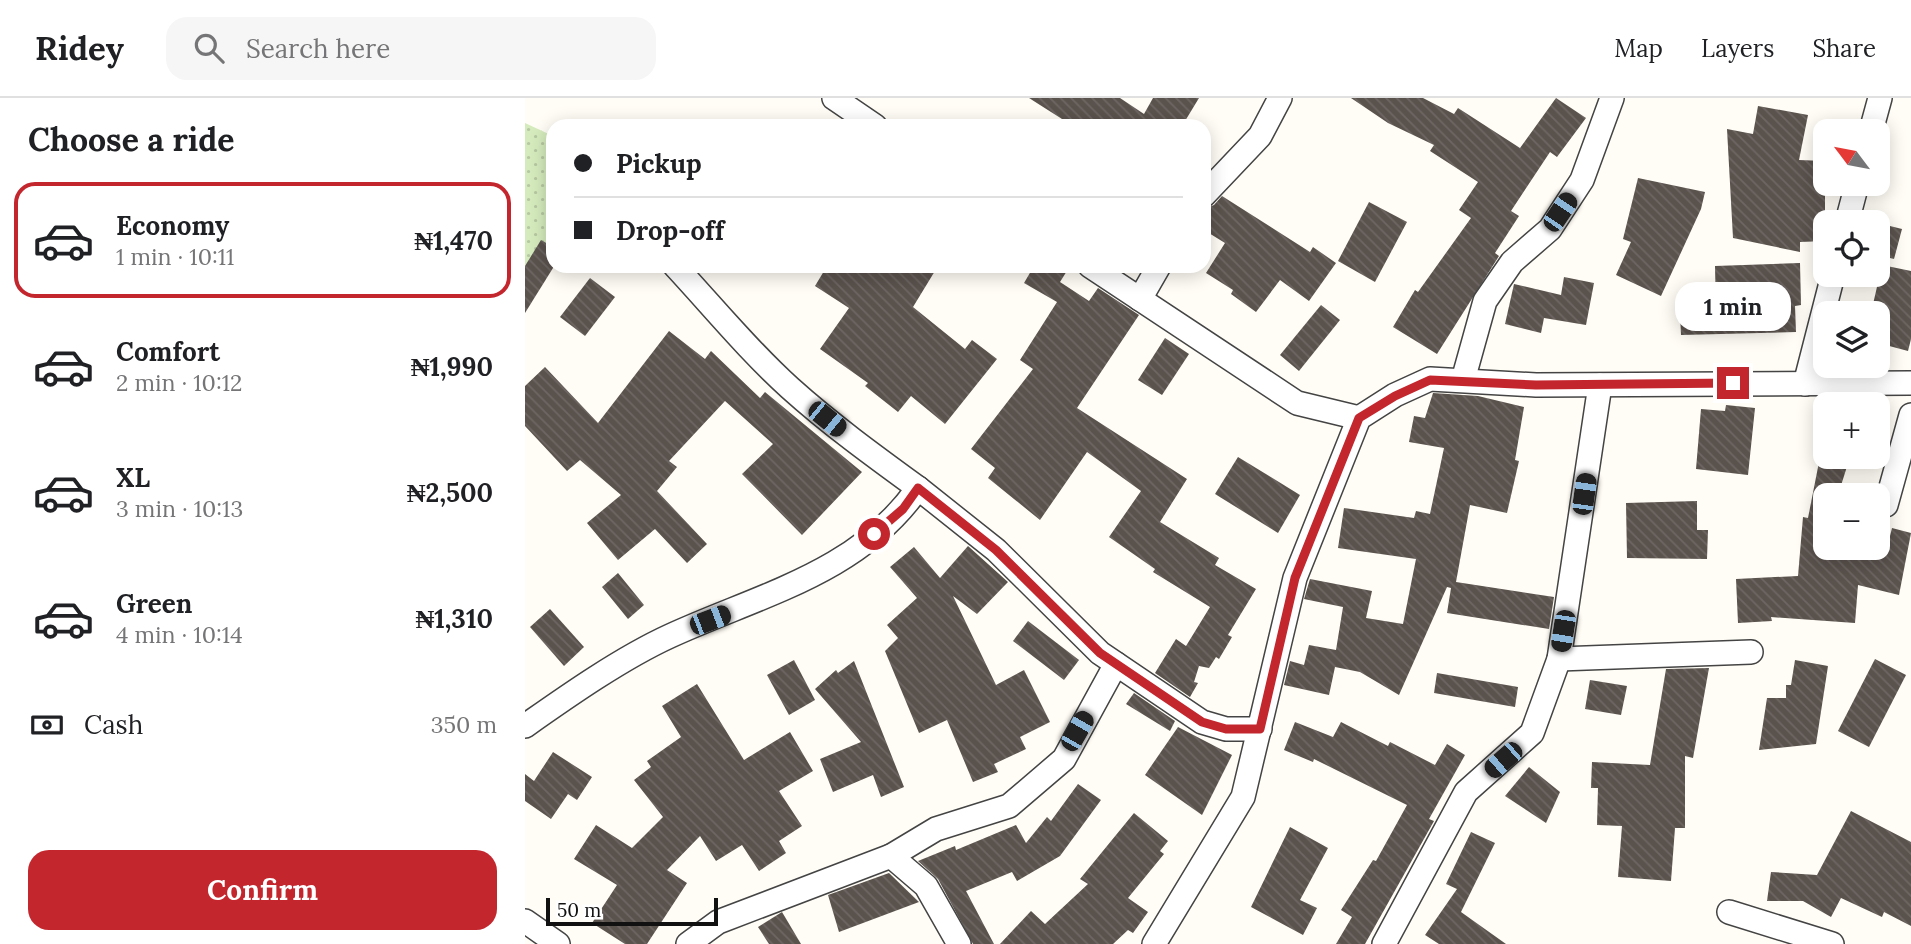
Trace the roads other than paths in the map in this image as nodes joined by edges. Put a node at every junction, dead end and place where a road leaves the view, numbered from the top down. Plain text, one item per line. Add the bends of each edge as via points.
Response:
1 (834, 98) edge
2 (1280, 98) edge
3 (1612, 98) edge
4 (1880, 98) edge
5 (865, 119) edge
6 (1874, 119) edge
7 (1211, 188) edge
8 (682, 273) edge
9 (1101, 273) edge
10 (1155, 273) edge
11 (1830, 287) edge
12 (1140, 299) junction
13 (1463, 380) junction
14 (1911, 383) edge
15 (1805, 384) junction
16 (1600, 385) junction
17 (1911, 415) edge
18 (1359, 418) junction
19 (918, 488) junction
20 (1890, 491) edge
21 (1751, 652) dead end
22 (1559, 659) junction
23 (1116, 664) junction
24 (525, 726) edge
25 (1260, 729) junction
26 (891, 856) junction
27 (1729, 912) dead end
28 (525, 920) edge
29 (558, 944) edge
30 (688, 944) edge
31 (959, 944) edge
32 (1154, 944) edge
33 (1384, 944) edge
34 (1832, 944) edge

1 - 5 street
2 - 7 street via 1260,136
3 - 13 street via 1582,180 1550,229 1512,262 1485,301
4 - 6 street
8 - 19 street via 791,388
9 - 12 street
10 - 12 street
11 - 15 street
12 - 18 street via 1297,403
13 - 16 street
13 - 18 street via 1430,380
14 - 15 street
15 - 16 street
16 - 22 street
17 - 20 street
18 - 25 street via 1295,578
19 - 23 street via 996,550
19 - 24 street via 903,509 845,558 798,583 669,636
21 - 22 street
22 - 33 street via 1532,733 1466,792
23 - 25 street via 1202,722 1226,729
23 - 26 street via 1063,759 1041,781 1009,806 936,829
25 - 32 street via 1243,797
26 - 30 street via 718,922
26 - 31 street via 926,886
27 - 34 street
28 - 29 street

